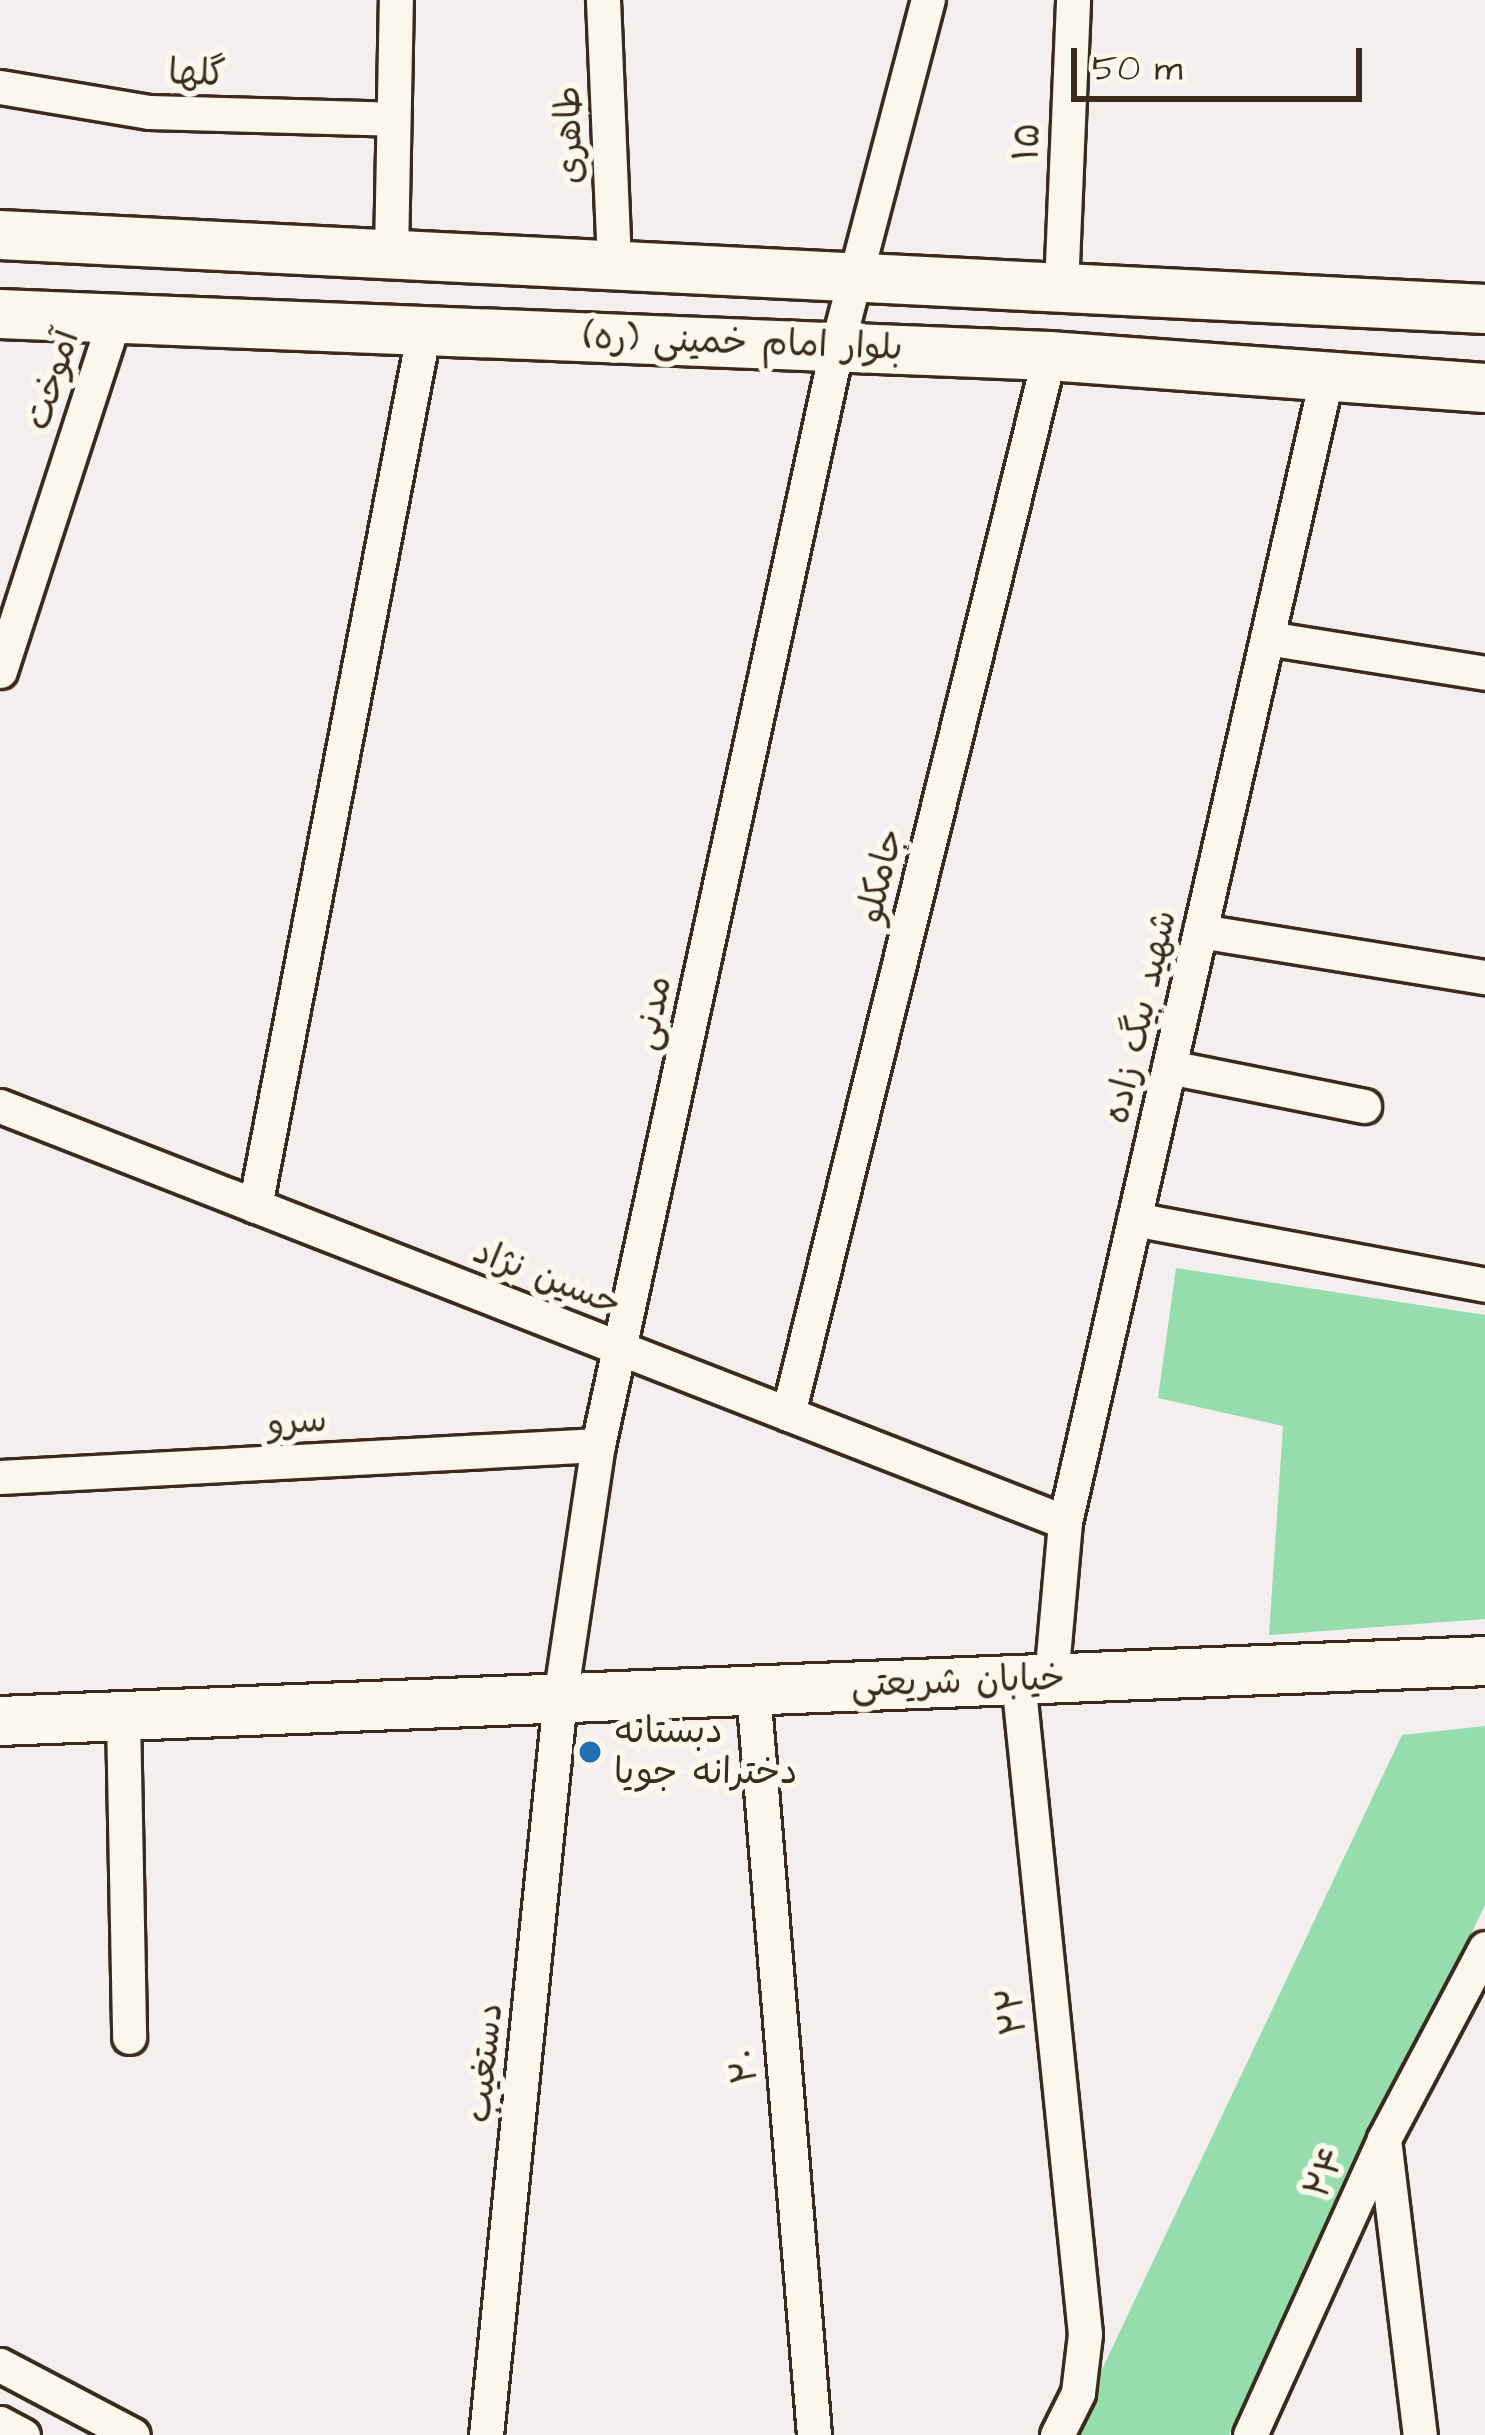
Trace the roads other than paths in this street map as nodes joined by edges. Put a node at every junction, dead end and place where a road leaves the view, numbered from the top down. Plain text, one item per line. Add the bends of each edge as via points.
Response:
1 (396, 0) edge
2 (603, 0) edge
3 (928, 0) edge
4 (1073, 0) edge
5 (0, 87) edge
6 (393, 118) junction
7 (0, 235) edge
8 (391, 254) junction
9 (614, 267) junction
10 (853, 280) junction
11 (1061, 287) junction
12 (1485, 309) edge
13 (0, 314) edge
14 (115, 318) junction
15 (424, 330) junction
16 (837, 346) junction
17 (1049, 356) junction
18 (1327, 375) junction
19 (1485, 388) edge
20 (1267, 638) junction
21 (0, 671) edge
22 (1485, 673) edge
23 (1200, 931) junction
24 (1485, 977) edge
25 (1169, 1066) junction
26 (0, 1106) edge
27 (1364, 1106) dead end
28 (254, 1206) junction
29 (1134, 1219) junction
30 (1485, 1285) edge
31 (621, 1348) junction
32 (788, 1414) junction
33 (598, 1445) junction
34 (0, 1477) edge
35 (1065, 1522) junction
36 (1485, 1661) edge
37 (1034, 1679) junction
38 (753, 1690) junction
39 (560, 1698) junction
40 (122, 1716) junction
41 (0, 1720) edge
42 (1485, 1948) edge
43 (129, 2037) dead end
44 (1384, 2139) junction
45 (0, 2365) edge
46 (0, 2423) edge
47 (23, 2435) edge
48 (133, 2435) edge
49 (486, 2435) edge
50 (814, 2435) edge
51 (1057, 2435) edge
52 (1250, 2435) edge
53 (1420, 2435) edge

1 - 6 street
2 - 9 street, طاهری
3 - 10 street, مدنی
4 - 11 street, ۱۵
5 - 6 street, گلها via 149,112
6 - 8 street
7 - 8 main road, بلوار امام خمینی (ره)
8 - 9 main road, بلوار امام خمینی (ره)
9 - 10 main road, بلوار امام خمینی (ره)
10 - 11 main road, بلوار امام خمینی (ره)
10 - 16 street, مدنی
11 - 12 main road, بلوار امام خمینی (ره)
13 - 14 main road, بلوار امام خمینی (ره)
14 - 15 main road, بلوار امام خمینی (ره)
14 - 21 street, آموخت
15 - 16 main road, بلوار امام خمینی (ره)
15 - 28 street
16 - 17 main road, بلوار امام خمینی (ره)
16 - 31 street, مدنی
17 - 18 main road, بلوار امام خمینی (ره)
17 - 32 street, جامکلو
18 - 19 main road, بلوار امام خمینی (ره)
18 - 20 street, شهید بیگ زاده
20 - 22 street
20 - 23 street, شهید بیگ زاده
23 - 24 street
23 - 25 street, شهید بیگ زاده
25 - 27 street
25 - 29 street, شهید بیگ زاده
26 - 28 street, حسین نژاد
28 - 31 street, حسین نژاد
29 - 30 street
29 - 35 street, شهید بیگ زاده
31 - 32 street, حسین نژاد
31 - 33 street, مدنی
32 - 35 street, حسین نژاد
33 - 34 street, سرو
33 - 39 street, مدنی
35 - 37 street, شهید بیگ زاده
36 - 37 main road, خیابان شریعتی
37 - 38 main road, خیابان شریعتی
37 - 51 street, ۲۲ via 1085,2334 1078,2393
38 - 39 main road, خیابان شریعتی
38 - 50 street, ۲۰
39 - 40 main road, خیابان شریعتی
39 - 49 street, دستغیب
40 - 41 main road, خیابان شریعتی
40 - 43 street
42 - 44 street, ۲۴
44 - 52 street, ۲۴
44 - 53 street
45 - 48 street
46 - 47 street

